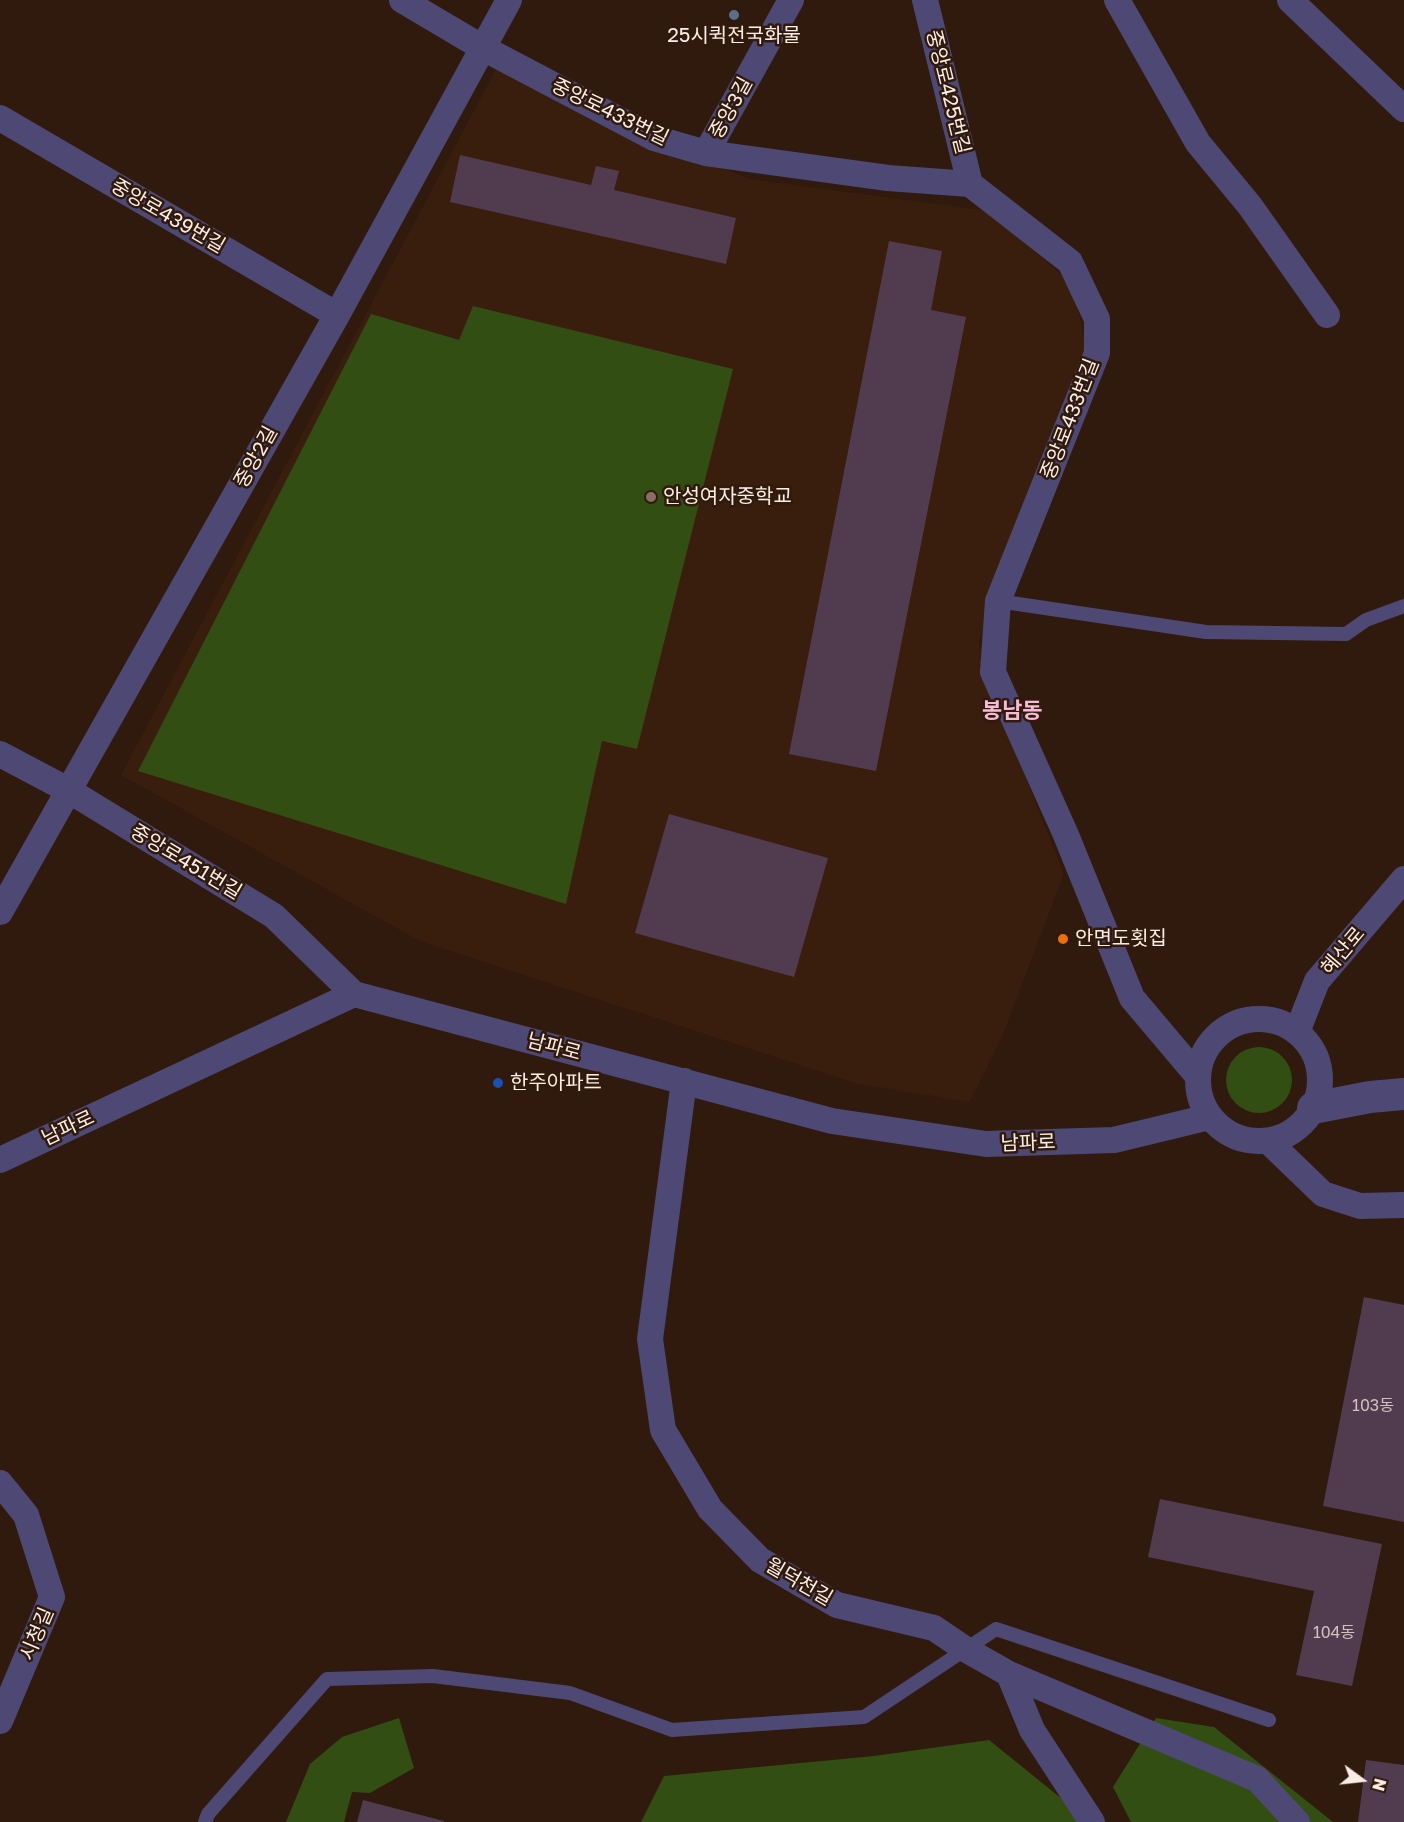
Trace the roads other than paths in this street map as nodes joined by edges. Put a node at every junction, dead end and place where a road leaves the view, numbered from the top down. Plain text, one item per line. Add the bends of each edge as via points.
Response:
1 (402, 0) edge
2 (509, 0) edge
3 (791, 0) edge
4 (925, 0) edge
5 (1117, 0) edge
6 (1290, 0) edge
7 (483, 48) junction
8 (1404, 109) edge
9 (0, 118) edge
10 (706, 153) junction
11 (970, 184) junction
12 (337, 315) junction
13 (1327, 315) dead end
14 (998, 601) junction
15 (1404, 606) edge
16 (0, 754) edge
17 (68, 790) junction
18 (1404, 879) edge
19 (0, 912) edge
20 (354, 994) junction
21 (1297, 1032) junction
22 (1197, 1075) junction
23 (684, 1081) junction
24 (1404, 1094) edge
25 (1313, 1108) junction
26 (1209, 1117) junction
27 (1268, 1142) junction
28 (0, 1160) edge
29 (1404, 1205) edge
30 (0, 1483) edge
31 (965, 1650) junction
32 (1010, 1674) junction
33 (1269, 1720) dead end
34 (0, 1721) edge
35 (205, 1822) edge
36 (1092, 1822) edge
37 (1297, 1822) edge

1 - 7 street, 중앙로433번길
2 - 7 street, 중앙2길
3 - 10 street, 중앙3길
4 - 11 street, 중앙로425번길
5 - 13 street via 1198,143 1250,206
6 - 8 street
7 - 10 street, 중앙로433번길 via 654,138
7 - 12 street, 중앙2길
9 - 12 street, 중앙로439번길
10 - 11 street, 중앙로433번길 via 888,178
11 - 14 street, 중앙로433번길 via 1070,262 1097,319 1097,352
12 - 17 street, 중앙2길
14 - 15 lane via 1206,632 1346,634 1366,620
14 - 22 street, 중앙로433번길 via 993,672 1066,835 1132,998
16 - 17 street, 중앙로451번길
17 - 19 street, 중앙2길
17 - 20 street, 중앙로451번길 via 274,916
18 - 21 street, 혜산로 via 1317,981
20 - 23 street, 남파로
20 - 28 street, 남파로
21 - 22 street via 1280,1022 1262,1018 1243,1020 1211,1041 1201,1057
21 - 25 street via 1317,1059 1319,1093
22 - 26 street via 1202,1104
23 - 26 street, 남파로 via 832,1121 986,1144 1114,1140
23 - 31 street, 월덕천길 via 650,1338 663,1430 710,1509 760,1560 837,1605 934,1628
24 - 25 street
25 - 27 street via 1287,1136
26 - 27 street via 1235,1138
27 - 29 street via 1323,1194 1360,1206
30 - 34 street, 시청길 via 26,1515 52,1597
31 - 32 street, 월덕천길
31 - 33 lane via 996,1629
31 - 35 lane via 864,1717 672,1730 570,1693 433,1676 327,1679
32 - 36 street via 1032,1730
32 - 37 street, 월덕천길 via 1257,1779

